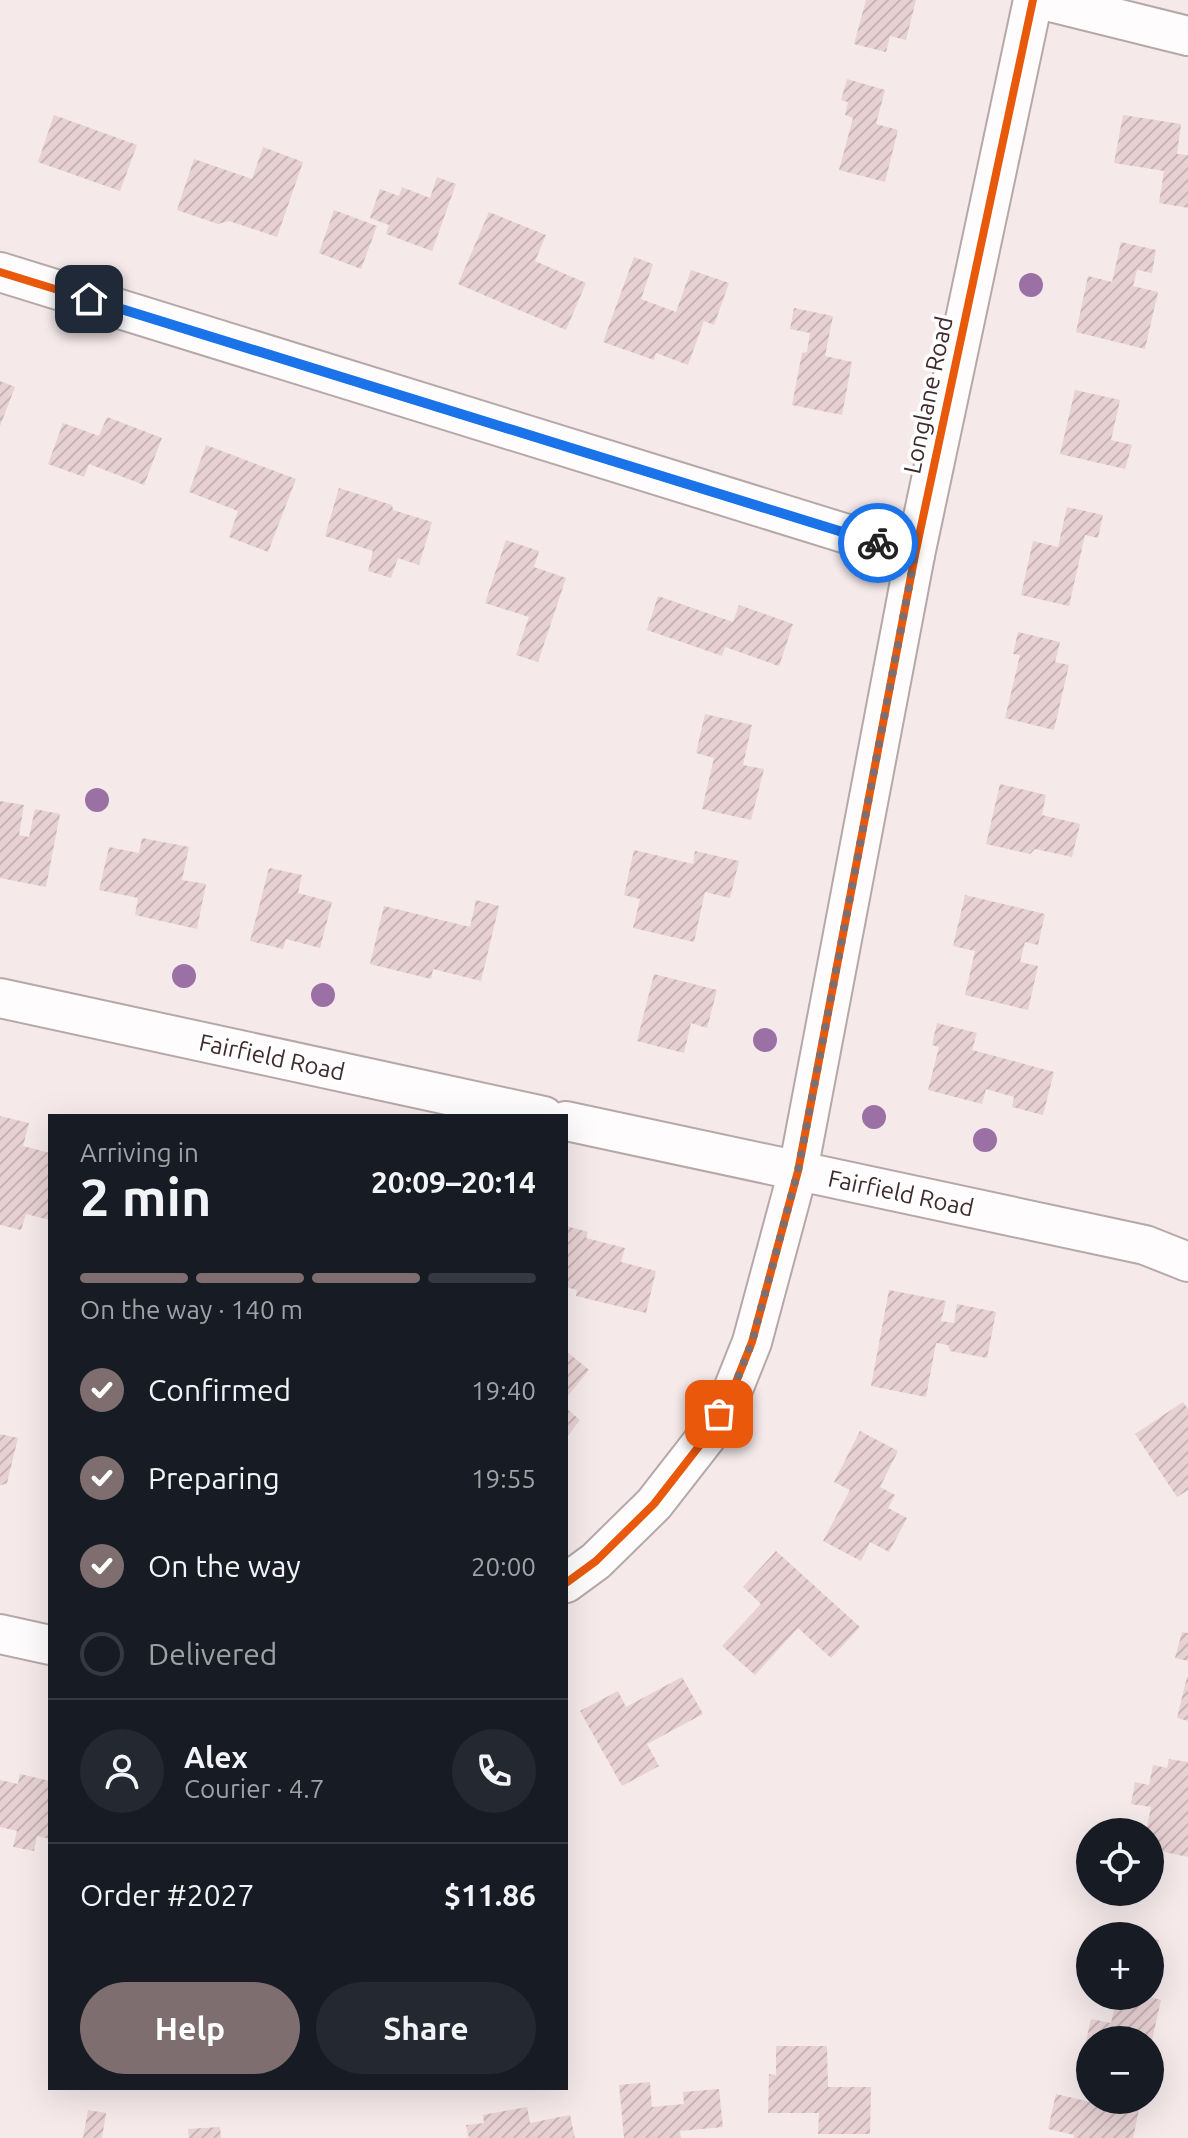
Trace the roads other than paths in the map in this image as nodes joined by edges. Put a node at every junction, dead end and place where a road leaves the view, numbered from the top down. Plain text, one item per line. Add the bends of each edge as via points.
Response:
1 (1033, 0) edge
2 (1043, 0) edge
3 (1188, 36) edge
4 (0, 272) edge
5 (915, 555) junction
6 (0, 998) edge
7 (535, 1114) edge
8 (568, 1121) edge
9 (798, 1171) junction
10 (1188, 1262) edge
11 (568, 1582) edge
12 (0, 1634) edge
13 (48, 1645) edge

1 - 5 street, Longlane Road
2 - 3 street
4 - 5 street
5 - 9 street, Longlane Road
6 - 7 street, Fairfield Road
8 - 9 street, Fairfield Road
9 - 10 street, Fairfield Road via 1145,1245
9 - 11 street, Longlane Road via 752,1342 732,1392 707,1436 654,1504
12 - 13 street

